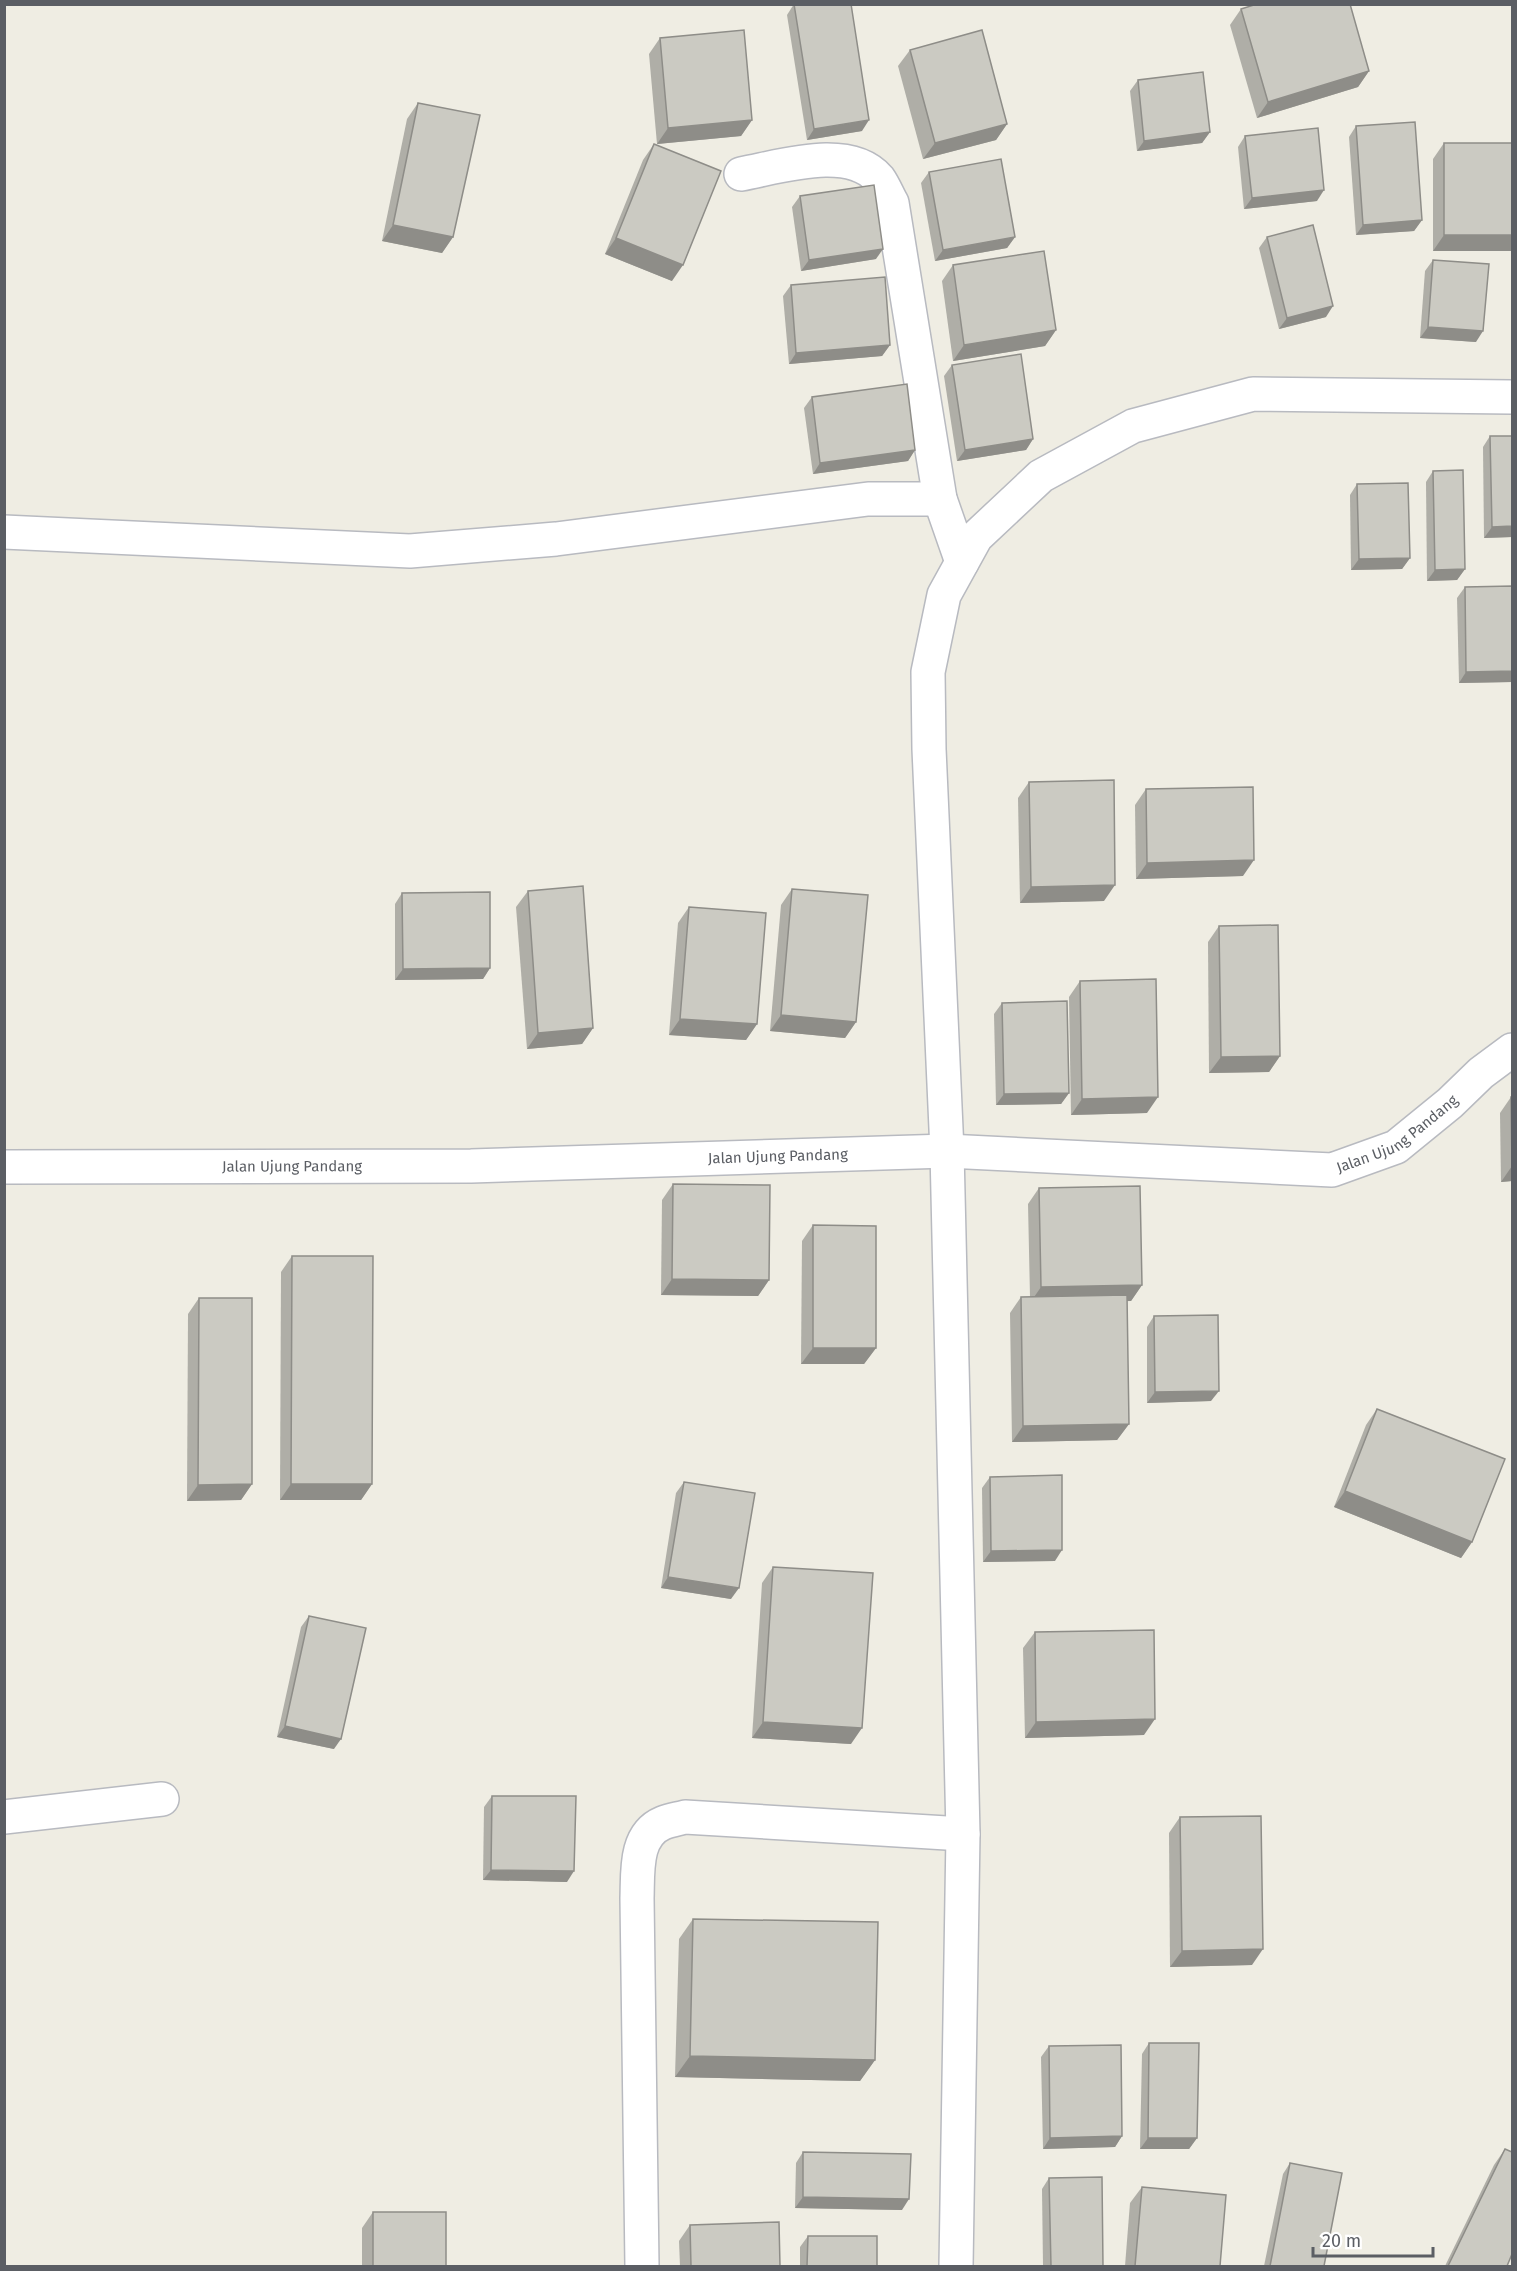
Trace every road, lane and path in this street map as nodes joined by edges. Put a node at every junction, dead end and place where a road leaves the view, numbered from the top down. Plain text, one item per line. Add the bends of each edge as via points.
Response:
1 (741, 174) dead end
2 (1512, 397) edge
3 (940, 499) junction
4 (4, 532) edge
5 (962, 562) junction
6 (1512, 1050) edge
7 (947, 1151) junction
8 (4, 1167) edge
9 (162, 1799) dead end
10 (4, 1817) edge
11 (963, 1834) junction
12 (642, 2266) edge
13 (956, 2266) edge

1 - 3 street via 824,159 859,165 878,179 892,203
2 - 5 street via 1253,394 1133,426 1041,476 976,537
3 - 4 street via 868,499 556,539 410,551
3 - 5 street
5 - 7 street via 944,595 927,672
6 - 7 street, Jalan Ujung Pandang via 1396,1147 1332,1170
7 - 8 street, Jalan Ujung Pandang via 471,1166
7 - 11 street
9 - 10 street
11 - 12 street via 685,1817 660,1824 645,1839 638,1855 637,1898
11 - 13 street

